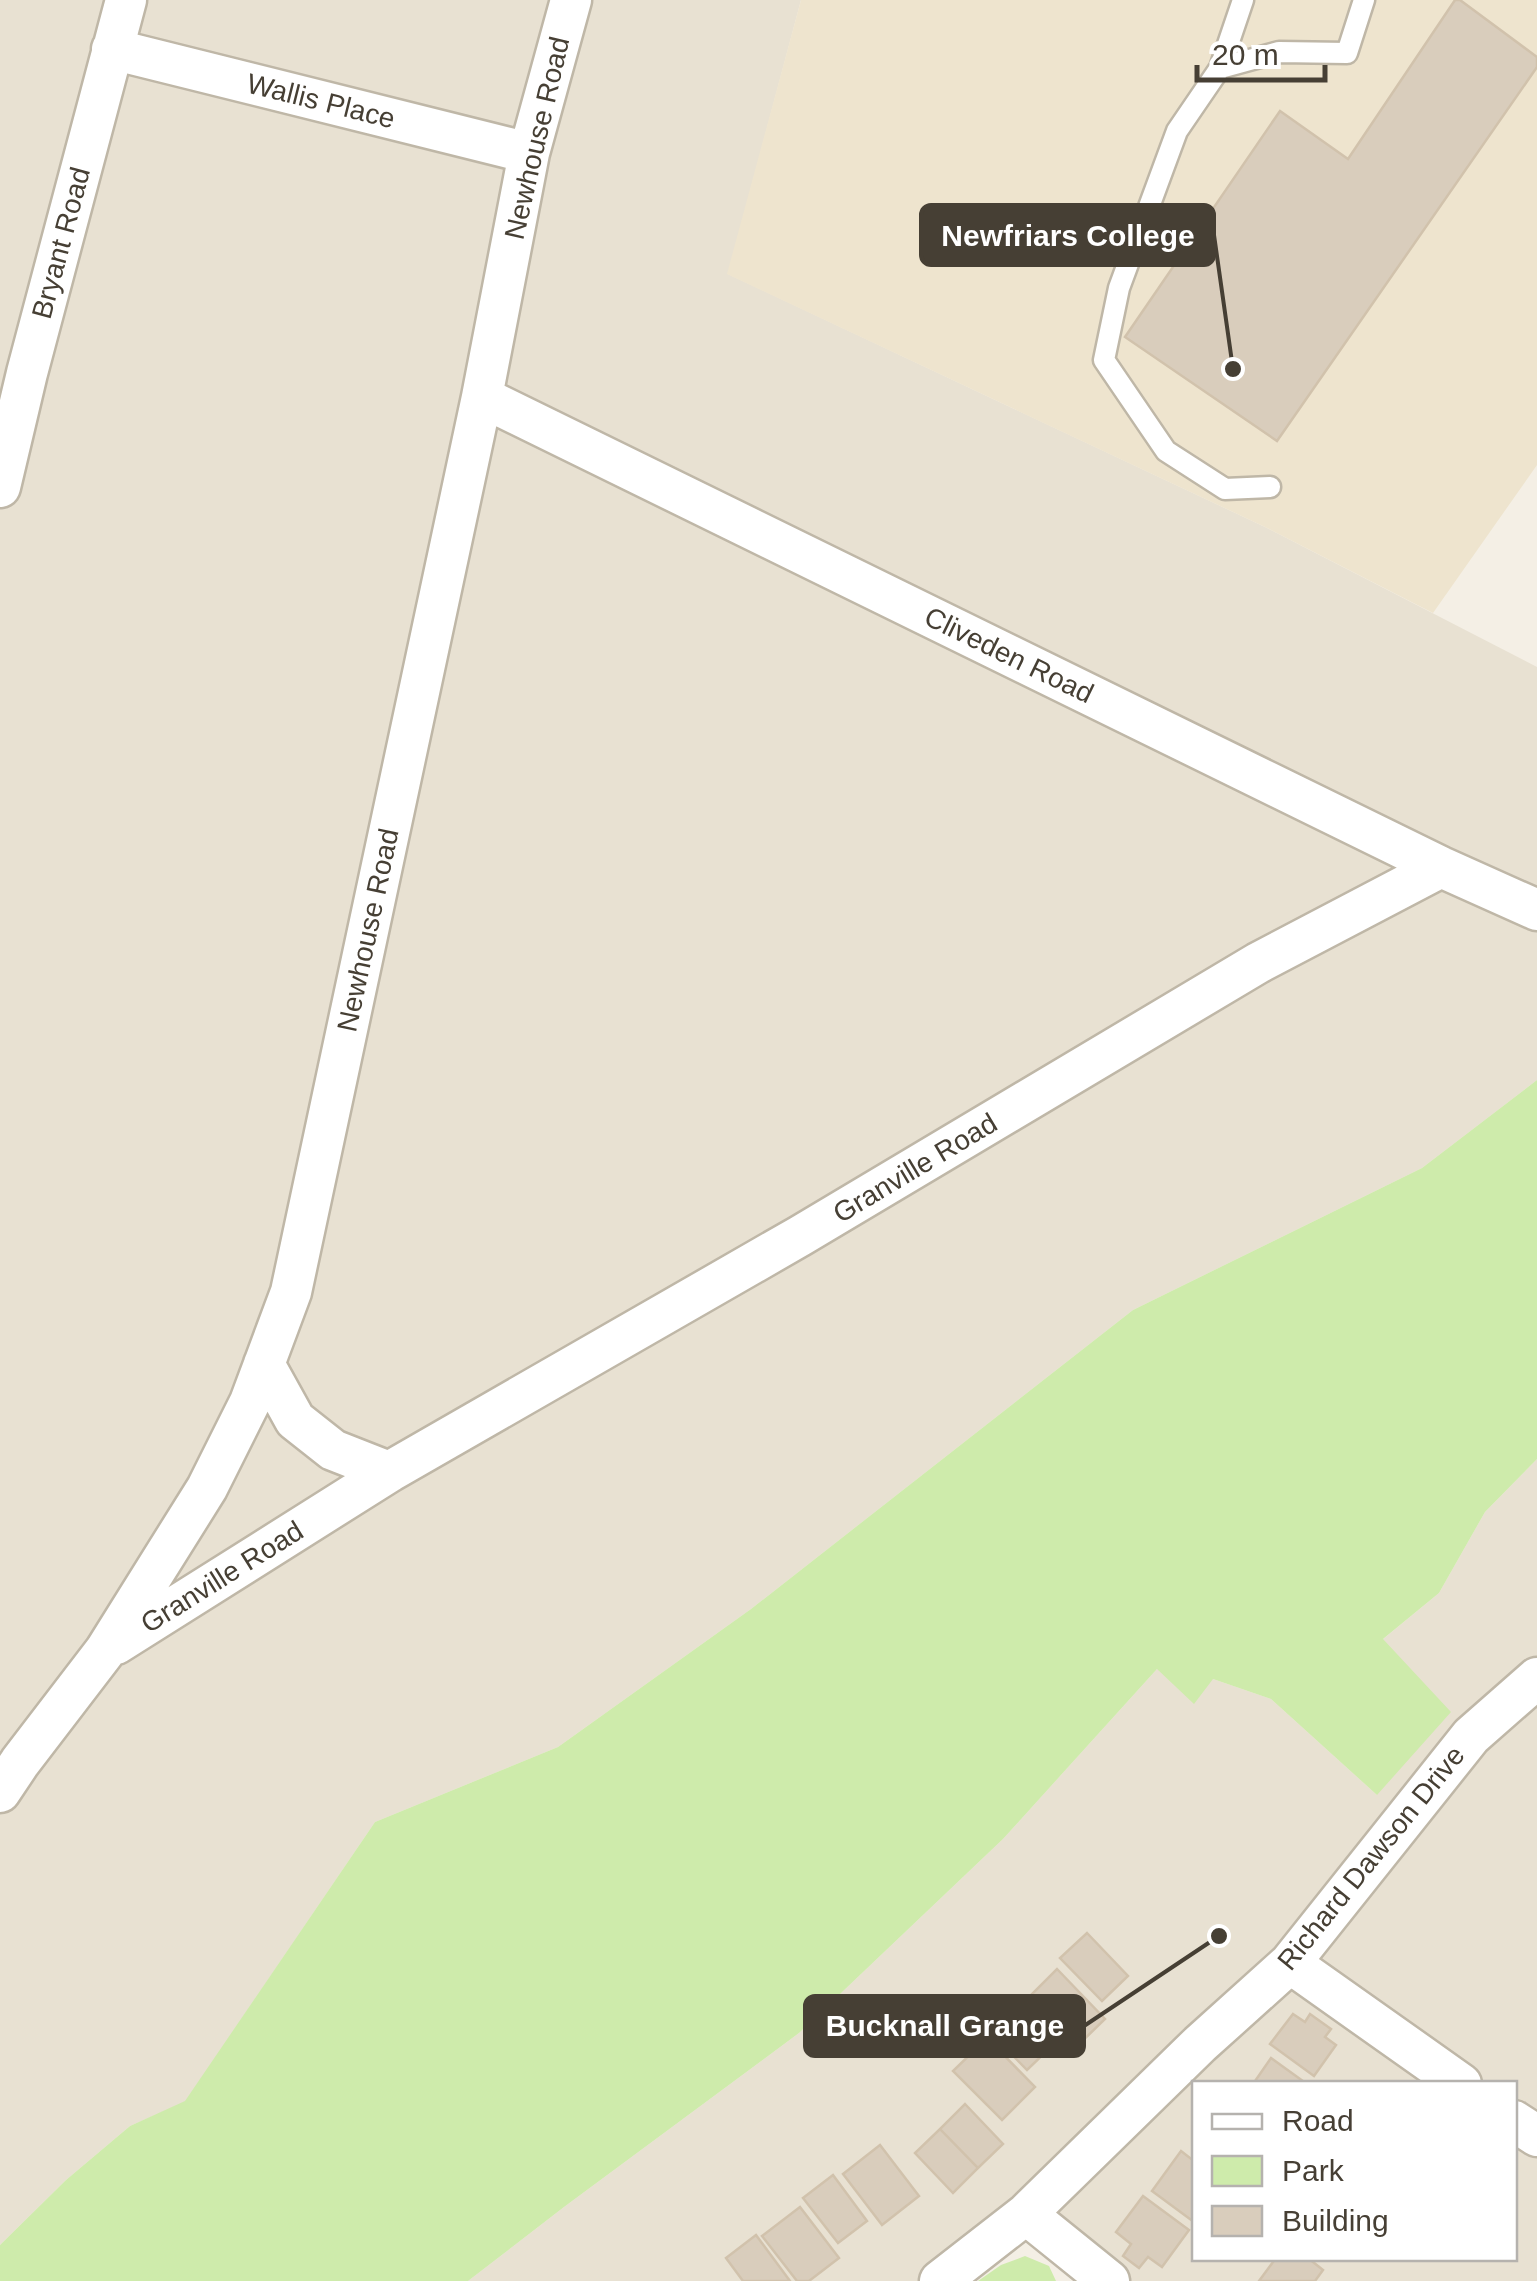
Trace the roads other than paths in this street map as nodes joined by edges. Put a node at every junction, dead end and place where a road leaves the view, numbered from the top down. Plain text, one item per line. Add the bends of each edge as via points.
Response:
1 (126, 0) edge
2 (571, 0) edge
3 (1242, 0) edge
4 (1364, 0) edge
5 (112, 49) junction
6 (1220, 68) junction
7 (529, 153) junction
8 (14, 370) edge
9 (482, 397) junction
10 (0, 487) edge
11 (1270, 488) dead end
12 (1441, 868) junction
13 (1537, 910) edge
14 (264, 1364) junction
15 (390, 1472) junction
16 (105, 1650) junction
17 (1537, 1678) edge
18 (0, 1792) edge
19 (1290, 1963) junction
20 (1456, 2081) edge
21 (1026, 2214) junction
22 (1100, 2278) edge
23 (940, 2281) edge

1 - 5 street, Bryant Road
2 - 7 street, Newhouse Road
3 - 6 lane
4 - 6 lane via 1347,53 1279,52
5 - 7 street, Wallis Place
5 - 8 street, Bryant Road
6 - 11 lane via 1177,131 1119,288 1104,360 1166,451 1226,489
7 - 9 street, Newhouse Road
8 - 10 street, Bryant Road
9 - 12 street, Cliveden Road
9 - 14 street, Newhouse Road via 290,1292
12 - 13 street, Cliveden Road
12 - 15 street, Granville Road via 1258,963
14 - 15 street via 295,1420 333,1450
14 - 16 street, Newhouse Road via 207,1488
15 - 16 street, Granville Road
16 - 18 street, Newhouse Road
17 - 19 street, Richard Dawson Drive via 1471,1736
19 - 20 street
19 - 21 street, Richard Dawson Drive
21 - 22 street
21 - 23 street, Richard Dawson Drive

